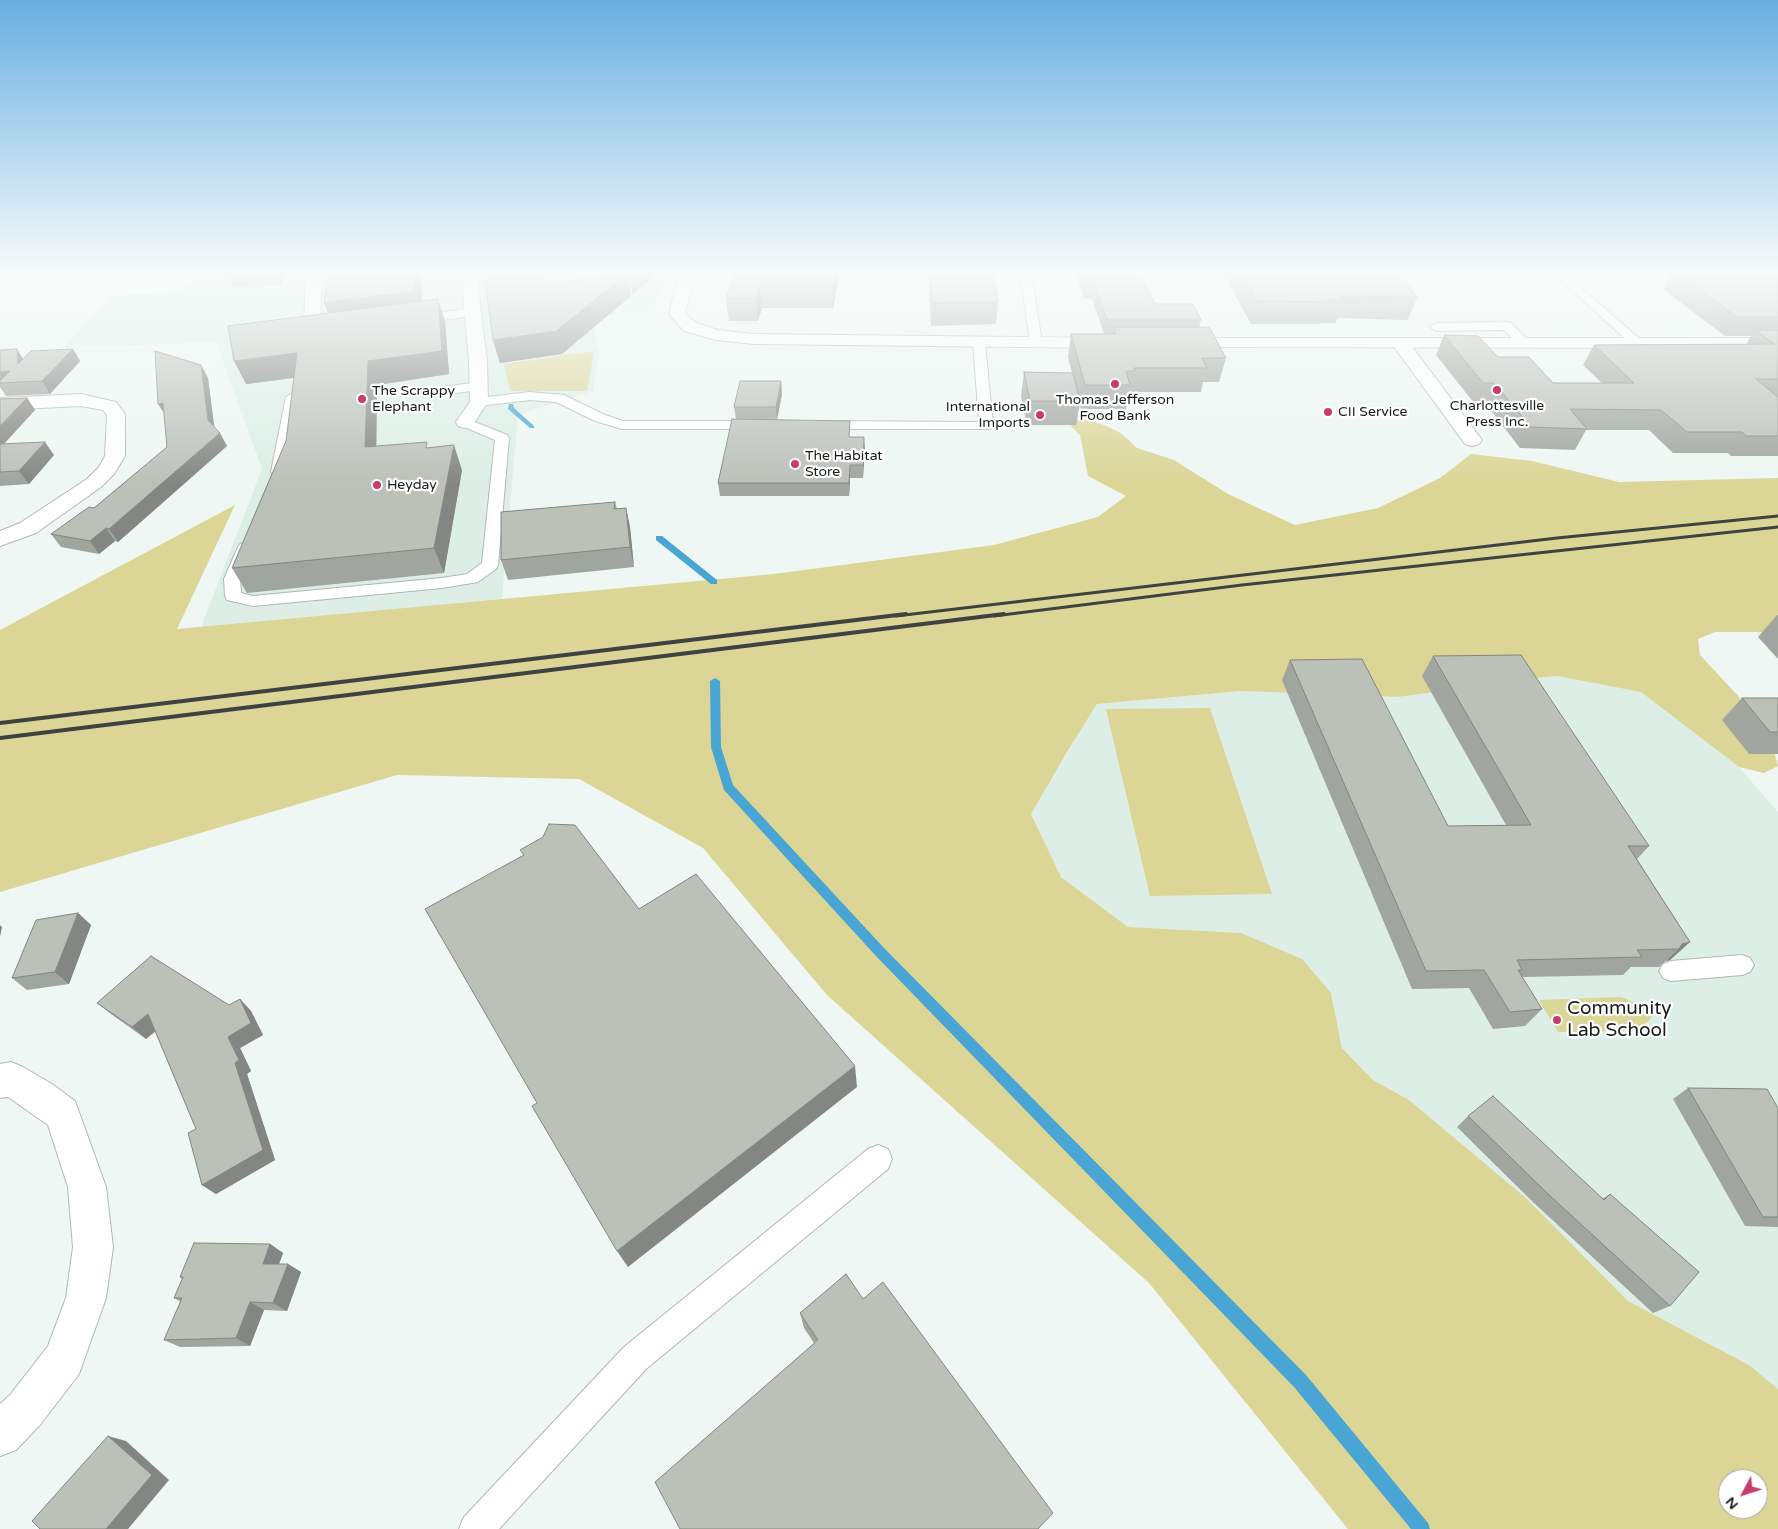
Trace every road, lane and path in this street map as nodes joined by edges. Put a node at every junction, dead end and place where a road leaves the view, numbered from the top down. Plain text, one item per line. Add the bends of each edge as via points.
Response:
1 (476, 342) edge
2 (942, 342) edge
3 (979, 343) junction
4 (1036, 343) joint
5 (1128, 343) edge
6 (1166, 343) edge
7 (1524, 343) joint
8 (1637, 343) joint
9 (1778, 343) edge
10 (1401, 344) junction
11 (296, 384) edge
12 (434, 392) dead end
13 (479, 394) junction
14 (0, 404) edge
15 (465, 422) joint
16 (767, 425) edge
17 (806, 425) edge
18 (1472, 440) dead end
19 (271, 489) edge
20 (251, 534) edge
21 (0, 539) edge
22 (1742, 965) dead end
23 (1671, 971) edge
24 (0, 1081) edge
25 (878, 1159) dead end
26 (0, 1434) edge
27 (476, 1529) edge

1 - 13 street
2 - 3 street
3 - 4 street
3 - 17 lane via 986,426
4 - 5 street
6 - 10 street
7 - 8 street
7 - 10 street
8 - 9 street
10 - 18 street
11 - 19 lane via 278,471
12 - 13 lane
13 - 15 street
13 - 16 lane via 559,398 622,425
14 - 21 street via 81,400 109,406 116,415 115,456 107,470 94,483 28,528
15 - 20 lane via 502,438 490,565 472,578 253,601 233,596 232,579
22 - 23 lane
24 - 26 street via 11,1079 62,1114 87,1188 93,1247 86,1298 64,1359 25,1410
25 - 27 lane via 635,1358

